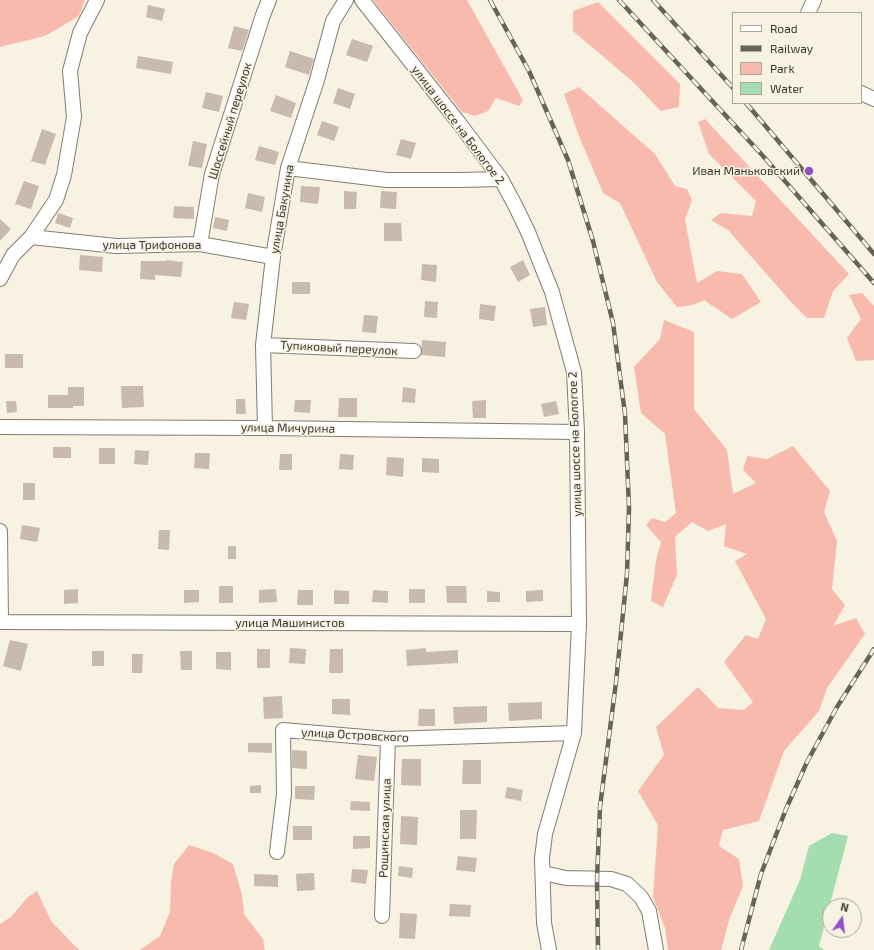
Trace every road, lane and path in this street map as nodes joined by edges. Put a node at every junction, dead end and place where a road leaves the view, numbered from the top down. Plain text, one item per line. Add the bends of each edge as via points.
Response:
1 (97, 0) edge
2 (269, 0) edge
3 (346, 0) edge
4 (362, 0) edge
5 (814, 0) edge
6 (808, 12) edge
7 (862, 93) edge
8 (874, 99) edge
9 (288, 168) junction
10 (501, 178) junction
11 (31, 237) junction
12 (200, 244) junction
13 (273, 257) junction
14 (0, 279) edge
15 (263, 345) junction
16 (414, 352) dead end
17 (0, 427) edge
18 (265, 428) junction
19 (577, 432) junction
20 (0, 531) edge
21 (579, 624) junction
22 (574, 734) junction
23 (388, 739) junction
24 (277, 852) dead end
25 (543, 873) junction
26 (382, 916) dead end
27 (549, 950) edge
28 (656, 950) edge

1 - 11 street via 80,33 70,71 74,117 64,176 56,200
2 - 12 street, Шоссейный переулок via 212,174
3 - 9 street, улица Бакунина via 334,21
4 - 10 street, улица шоссе на Бологое 2
5 - 6 street
7 - 8 street
9 - 10 street via 387,180
9 - 13 street, улица Бакунина
10 - 19 street, улица шоссе на Бологое 2 via 528,232 554,298 574,372
11 - 12 street, улица Трифонова via 116,246
11 - 14 street via 13,255
12 - 13 street, улица Трифонова
13 - 15 street, улица Бакунина
15 - 16 street, Тупиковый переулок
15 - 18 street, улица Бакунина
17 - 18 street, улица Мичурина
18 - 19 street, улица Мичурина
19 - 21 street, улица шоссе на Бологое 2
20 - 21 street, улица Машинистов via 1,622
21 - 22 street, улица шоссе на Бологое 2
22 - 23 street, улица Островского
22 - 25 street, улица шоссе на Бологое 2 via 545,834
23 - 24 street, улица Островского via 283,730 284,794
23 - 26 street, Рощинская улица
25 - 27 street, улица шоссе на Бологое 2 via 544,923
25 - 28 street via 566,878 611,879 627,884 641,896 649,911

